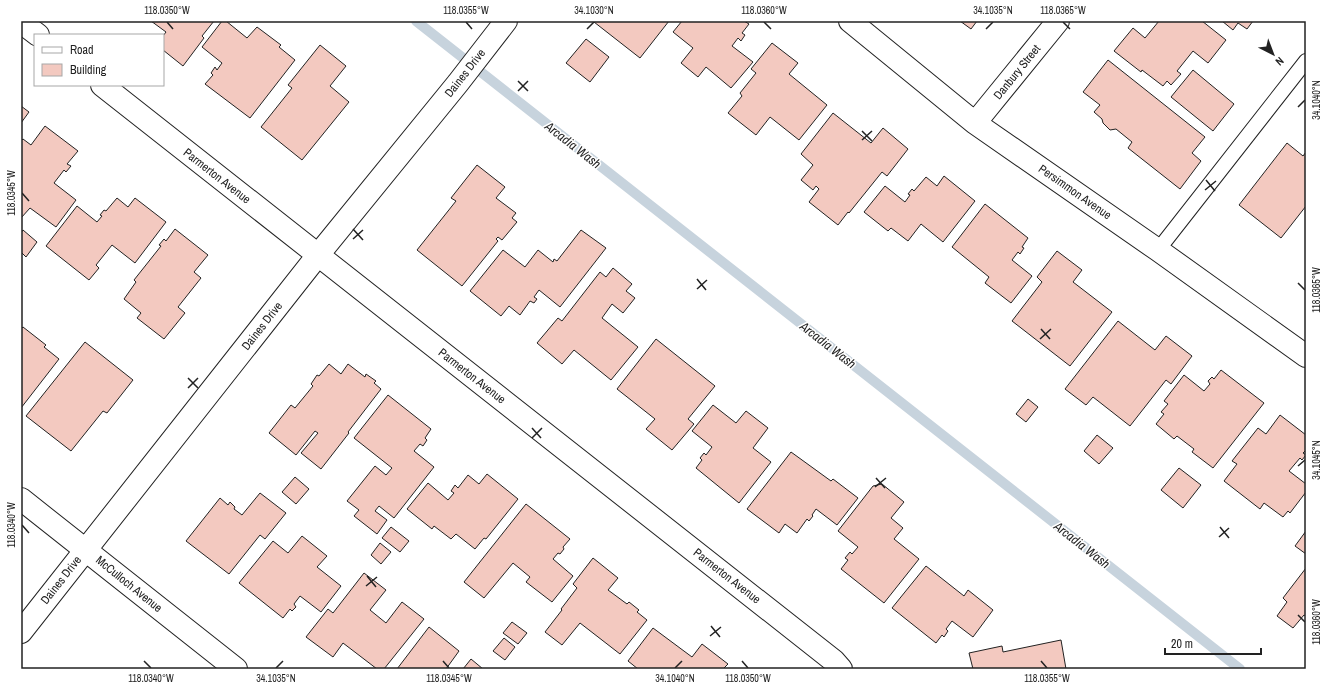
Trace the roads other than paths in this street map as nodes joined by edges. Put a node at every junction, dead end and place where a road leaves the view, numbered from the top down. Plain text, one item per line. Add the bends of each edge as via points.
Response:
1 (506, 21) edge
2 (850, 21) edge
3 (1058, 21) edge
4 (21, 22) edge
5 (37, 34) edge
6 (1306, 61) edge
7 (103, 86) edge
8 (975, 124) junction
9 (1158, 250) junction
10 (318, 255) junction
11 (1306, 356) edge
12 (21, 499) edge
13 (85, 549) junction
14 (21, 632) edge
15 (236, 669) edge
16 (841, 669) edge

1 - 10 street, Daines Drive
2 - 8 street, Persimmon Avenue
3 - 8 street, Danbury Street
4 - 5 street
6 - 9 lane
7 - 10 street, Parmerton Avenue
8 - 9 street, Persimmon Avenue
9 - 11 street, Persimmon Avenue
10 - 13 street, Daines Drive
10 - 16 street, Parmerton Avenue
12 - 13 street, McCulloch Avenue
13 - 14 street, Daines Drive
13 - 15 street, McCulloch Avenue

